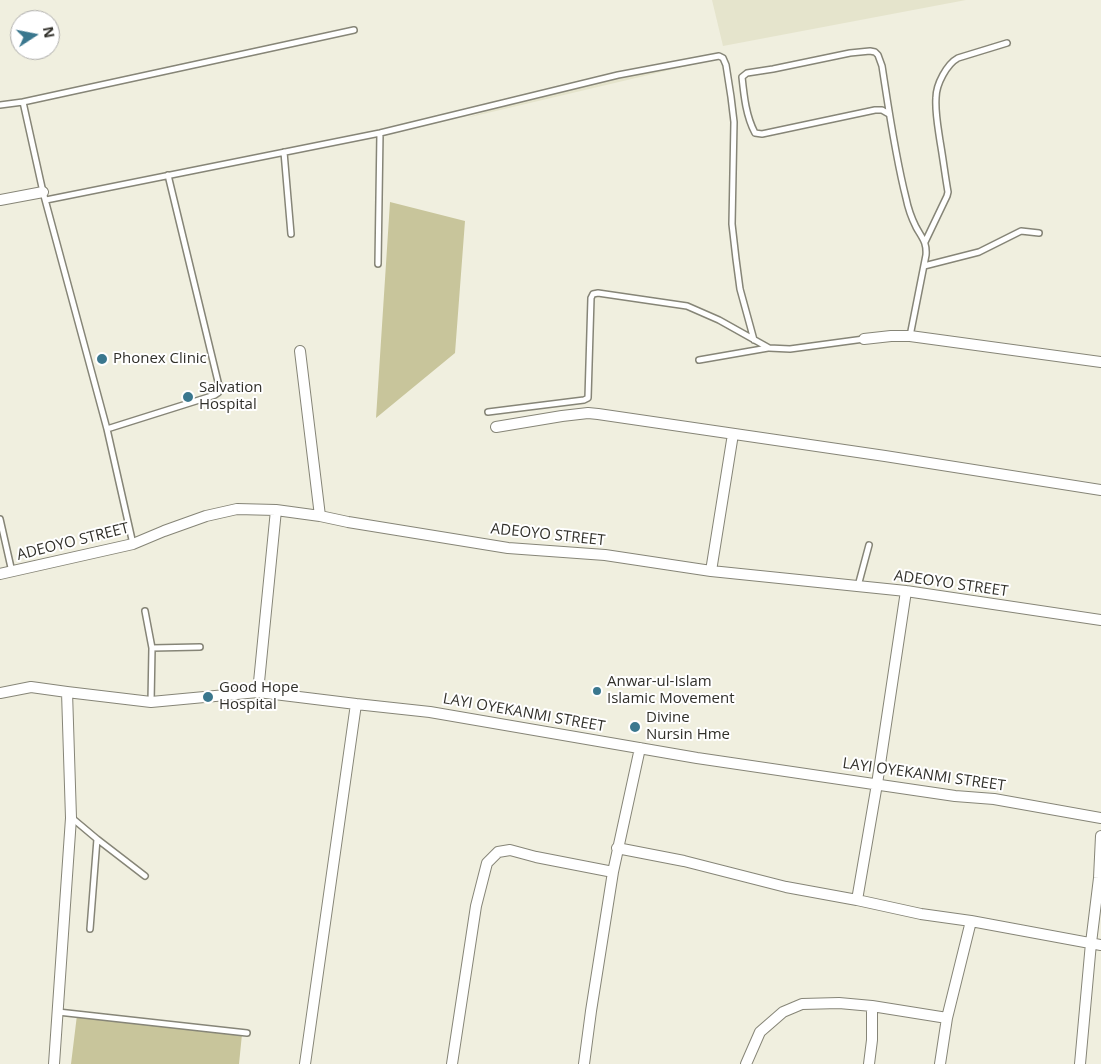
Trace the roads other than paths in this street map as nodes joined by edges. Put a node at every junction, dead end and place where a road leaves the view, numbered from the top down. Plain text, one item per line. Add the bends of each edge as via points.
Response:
1 (354, 30) dead end
2 (1007, 43) dead end
3 (22, 102) junction
4 (0, 105) edge
5 (889, 114) junction
6 (380, 132) junction
7 (284, 152) junction
8 (168, 175) junction
9 (44, 196) junction
10 (0, 200) edge
11 (1039, 233) dead end
12 (291, 234) dead end
13 (925, 242) junction
14 (378, 264) dead end
15 (924, 266) junction
16 (910, 336) junction
17 (864, 339) joint
18 (754, 340) junction
19 (769, 348) junction
20 (300, 351) dead end
21 (699, 360) dead end
22 (1101, 362) edge
23 (488, 412) dead end
24 (496, 427) dead end
25 (107, 429) junction
26 (733, 434) junction
27 (1101, 490) edge
28 (276, 510) junction
29 (320, 516) junction
30 (0, 519) edge
31 (134, 544) junction
32 (869, 545) dead end
33 (711, 571) junction
34 (12, 572) junction
35 (0, 574) edge
36 (858, 587) junction
37 (906, 591) junction
38 (145, 611) dead end
39 (1101, 620) edge
40 (200, 647) dead end
41 (152, 648) junction
42 (67, 692) junction
43 (258, 692) junction
44 (0, 693) edge
45 (151, 702) junction
46 (356, 704) junction
47 (640, 748) junction
48 (877, 784) junction
49 (71, 818) junction
50 (1101, 818) edge
51 (1101, 836) edge
52 (97, 839) junction
53 (617, 848) junction
54 (613, 872) junction
55 (145, 876) dead end
56 (857, 900) junction
57 (971, 920) junction
58 (90, 929) dead end
59 (1096, 944) edge
60 (872, 1006) junction
61 (58, 1012) junction
62 (947, 1018) junction
63 (247, 1033) dead end
64 (54, 1064) edge
65 (305, 1064) edge
66 (452, 1064) edge
67 (584, 1064) edge
68 (746, 1064) edge
69 (869, 1064) edge
70 (940, 1064) edge
71 (1080, 1064) edge

1 - 3 lane
2 - 13 lane via 952,61 937,89 937,120 948,196
3 - 4 lane
3 - 9 lane
5 - 5 lane via 875,110 755,134 745,107 742,77 850,53 874,52 882,66
5 - 13 lane via 907,201
6 - 7 lane
6 - 14 lane
6 - 18 lane via 618,76 712,56 723,58 734,122 732,224 740,289
7 - 8 lane
7 - 12 lane
8 - 9 lane
8 - 25 lane via 220,390 218,394
9 - 10 street
9 - 25 lane
11 - 15 lane via 1021,231 979,252
13 - 15 lane
15 - 16 lane
16 - 17 street
16 - 22 street
17 - 19 lane via 790,349
18 - 19 lane
18 - 23 lane via 687,306 593,294 588,398
19 - 21 lane
20 - 29 street
24 - 26 street via 588,413
25 - 31 lane
26 - 27 street
26 - 33 street
28 - 29 street, ADEOYO STREET
28 - 31 street, ADEOYO STREET via 237,509 206,516
28 - 43 street
29 - 33 street, ADEOYO STREET via 508,548 605,555
30 - 34 lane
31 - 34 street, ADEOYO STREET
32 - 36 lane
33 - 36 street, ADEOYO STREET
34 - 35 street, ADEOYO STREET
36 - 37 street, ADEOYO STREET
37 - 39 street, ADEOYO STREET
37 - 48 street
38 - 41 lane
40 - 41 lane
41 - 45 lane
42 - 44 street, LAYI OYEKANMI STREET via 31,687
42 - 45 street, LAYI OYEKANMI STREET
42 - 49 street
43 - 45 street, LAYI OYEKANMI STREET
43 - 46 street, LAYI OYEKANMI STREET
46 - 47 street, LAYI OYEKANMI STREET via 430,712
46 - 65 street
47 - 48 street, LAYI OYEKANMI STREET
47 - 53 street
48 - 50 street, LAYI OYEKANMI STREET via 994,799
48 - 56 street
49 - 52 lane
49 - 61 street
51 - 59 street
52 - 55 lane
52 - 58 lane
53 - 54 street
53 - 56 street
54 - 66 street via 510,850 498,852 487,863 476,906
54 - 67 street
56 - 57 street via 921,914
57 - 59 street
57 - 62 street
59 - 71 street
60 - 62 street
60 - 68 street via 802,1004 783,1012 760,1032
60 - 69 street
61 - 63 lane
61 - 64 street
62 - 70 street

